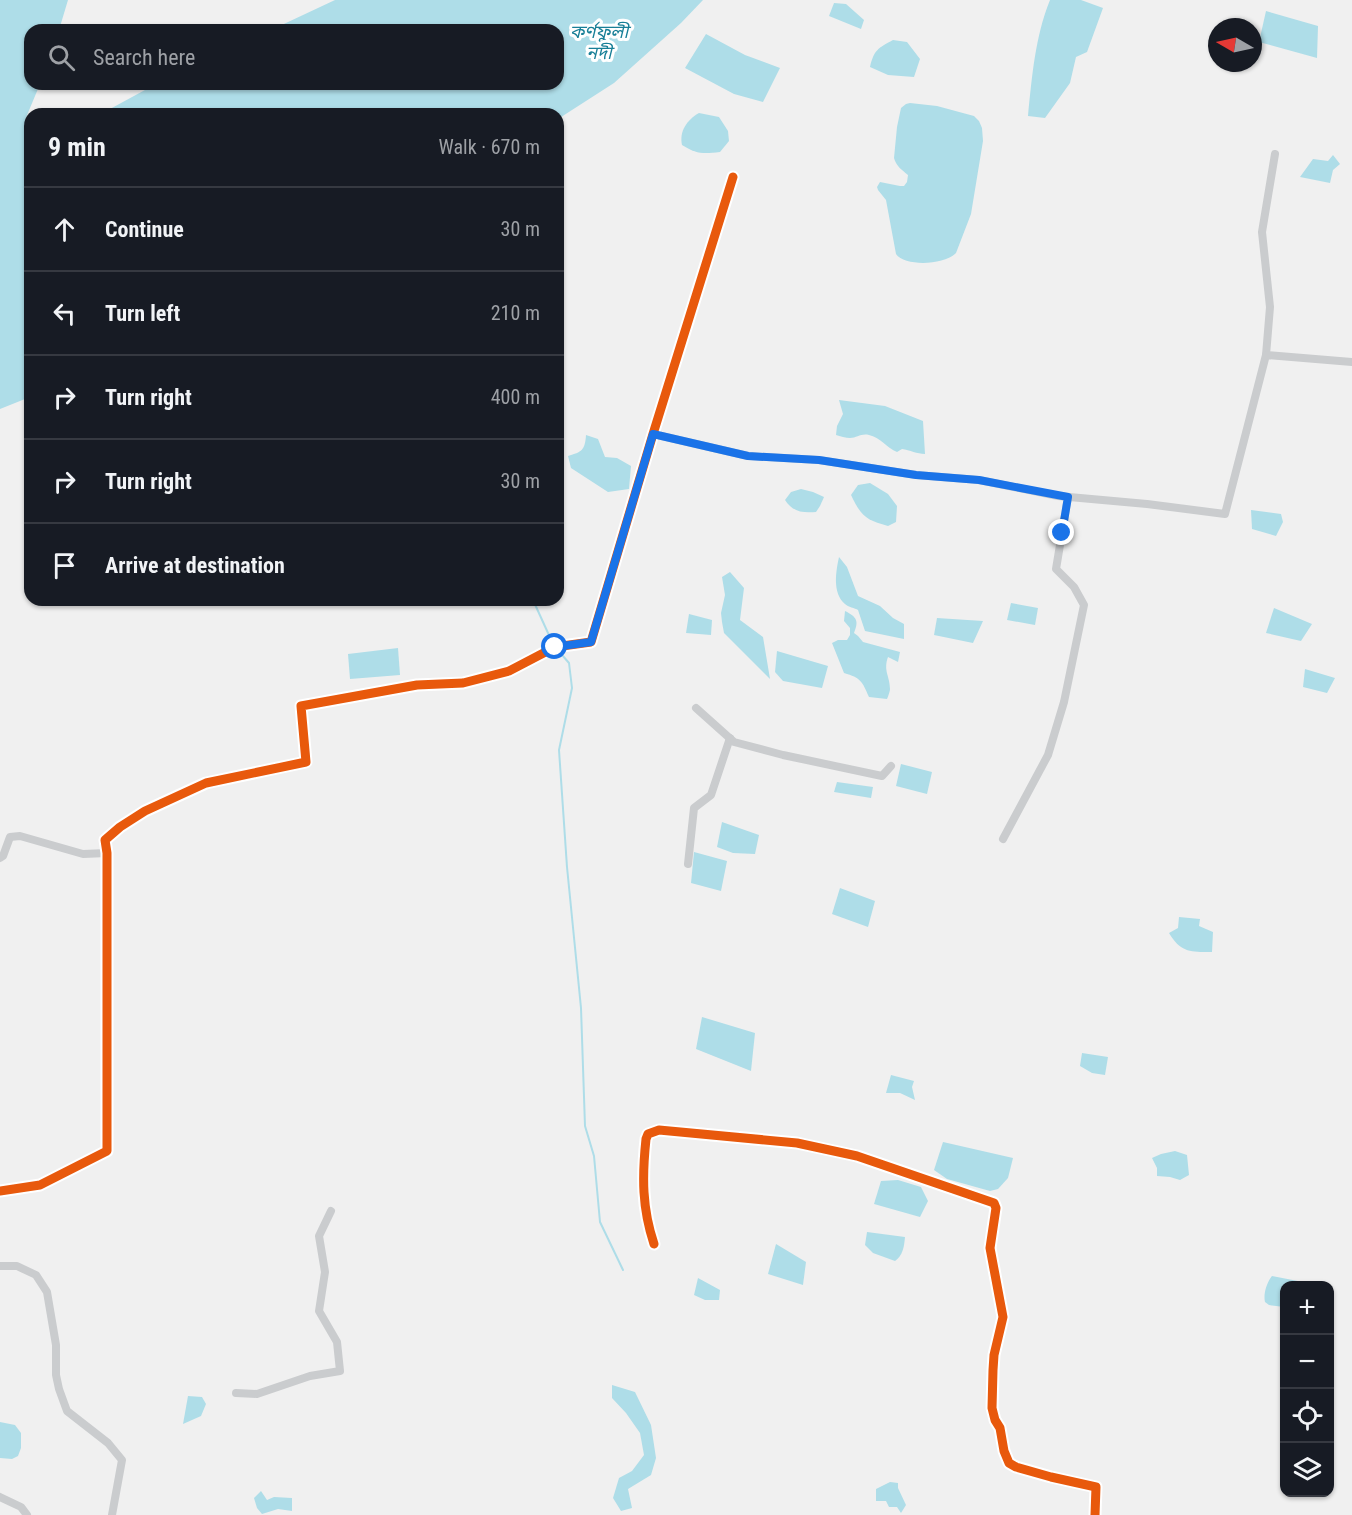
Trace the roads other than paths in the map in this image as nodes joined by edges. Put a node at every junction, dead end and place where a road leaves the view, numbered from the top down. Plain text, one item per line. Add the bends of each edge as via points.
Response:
1 (1275, 154) dead end
2 (733, 177) dead end
3 (1266, 355) junction
4 (1352, 362) edge
5 (653, 434) junction
6 (1068, 497) junction
7 (696, 708) dead end
8 (730, 738) junction
9 (891, 766) dead end
10 (1003, 839) dead end
11 (107, 854) junction
12 (0, 858) edge
13 (688, 864) dead end
14 (0, 1191) edge
15 (331, 1211) dead end
16 (654, 1244) dead end
17 (0, 1266) edge
18 (236, 1393) dead end
19 (0, 1497) edge
20 (27, 1515) edge
21 (112, 1515) edge
22 (1095, 1515) edge

1 - 3 street via 1262,232 1270,307
2 - 5 street
3 - 4 street
3 - 6 street via 1225,514
5 - 6 street via 748,456 819,460 979,480
5 - 11 street via 591,642 555,647 509,671 463,683 417,685 302,706 306,762 206,783 120,827 105,840
6 - 10 street via 1056,569 1074,587 1084,605 1064,702 1048,755
7 - 8 street
8 - 9 street via 783,755 882,776
8 - 13 street via 711,795 694,808
11 - 12 street via 83,854 20,836 10,837
11 - 14 street via 107,1151 40,1185
15 - 18 street via 319,1236 325,1272 319,1311 337,1342 340,1371 310,1376 257,1394
16 - 22 street via 647,1222 643,1175 646,1139 659,1130 797,1143 857,1156 994,1203 990,1248 1003,1317 993,1370 992,1408 1004,1451 1016,1467 1096,1487
17 - 21 street via 17,1266 36,1275 47,1292 56,1345 56,1375 67,1411 108,1443 122,1460
19 - 20 street via 21,1507

